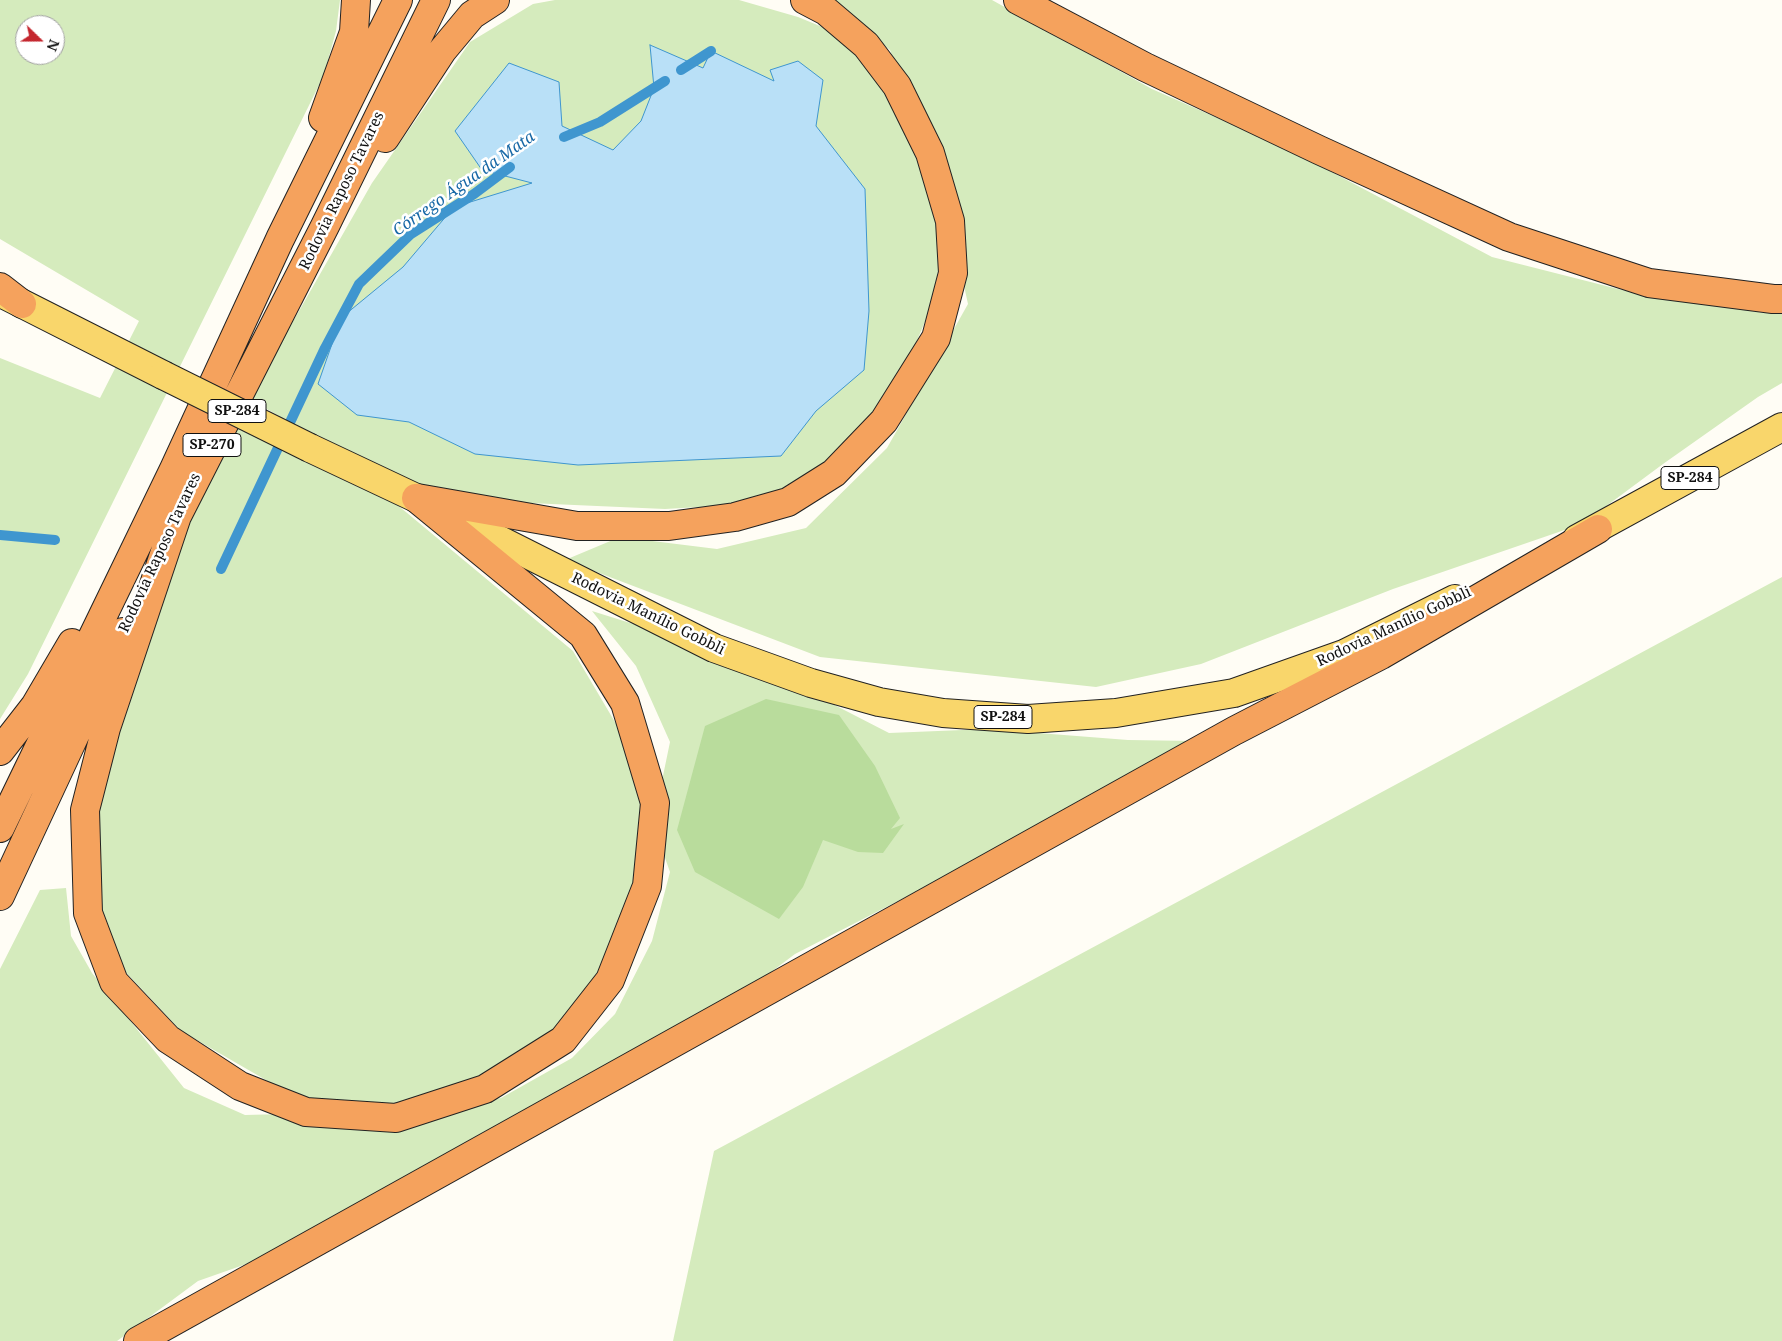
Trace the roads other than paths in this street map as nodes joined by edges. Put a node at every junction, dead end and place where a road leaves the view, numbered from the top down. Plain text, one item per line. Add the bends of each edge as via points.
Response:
1 (356, 0) edge
2 (398, 0) edge
3 (436, 0) edge
4 (495, 0) edge
5 (805, 0) edge
6 (1018, 0) edge
7 (325, 226) junction
8 (280, 239) junction
9 (0, 287) edge
10 (8, 298) edge
11 (1782, 298) edge
12 (1782, 427) edge
13 (174, 469) junction
14 (416, 498) junction
15 (179, 510) junction
16 (1598, 529) junction
17 (0, 751) edge
18 (0, 828) edge
19 (0, 896) edge
20 (138, 1341) edge

1 - 8 highway via 354,32
2 - 8 highway, Rodovia Raposo Tavares / SP-270
3 - 7 highway, Rodovia Raposo Tavares / SP-270
4 - 7 highway via 472,15 442,51
5 - 14 highway via 826,11 866,45 897,86 930,153 950,221 953,273 936,338 884,421 834,473 788,502 736,517 669,526 577,526
6 - 11 highway via 1145,67 1509,237 1649,283
7 - 15 highway, Rodovia Raposo Tavares / SP-270
8 - 13 highway, Rodovia Raposo Tavares / SP-270
9 - 10 highway
10 - 14 main road, Rodovia Manílio Gobbli / SP-284, bridge
12 - 16 main road, Rodovia Manílio Gobbli / SP-284
13 - 17 highway via 35,706
13 - 18 highway, Rodovia Raposo Tavares / SP-270
14 - 15 highway via 583,635 625,703 655,803 647,886 610,980 563,1040 485,1089 396,1118 306,1112 240,1086 168,1039 114,982 88,913 85,810 106,728
14 - 16 main road, Rodovia Manílio Gobbli / SP-284 via 714,648 811,683 879,702 943,713 1028,719 1116,714 1234,693 1344,654
15 - 19 highway, Rodovia Raposo Tavares / SP-270
16 - 20 highway via 1381,655 1208,746

